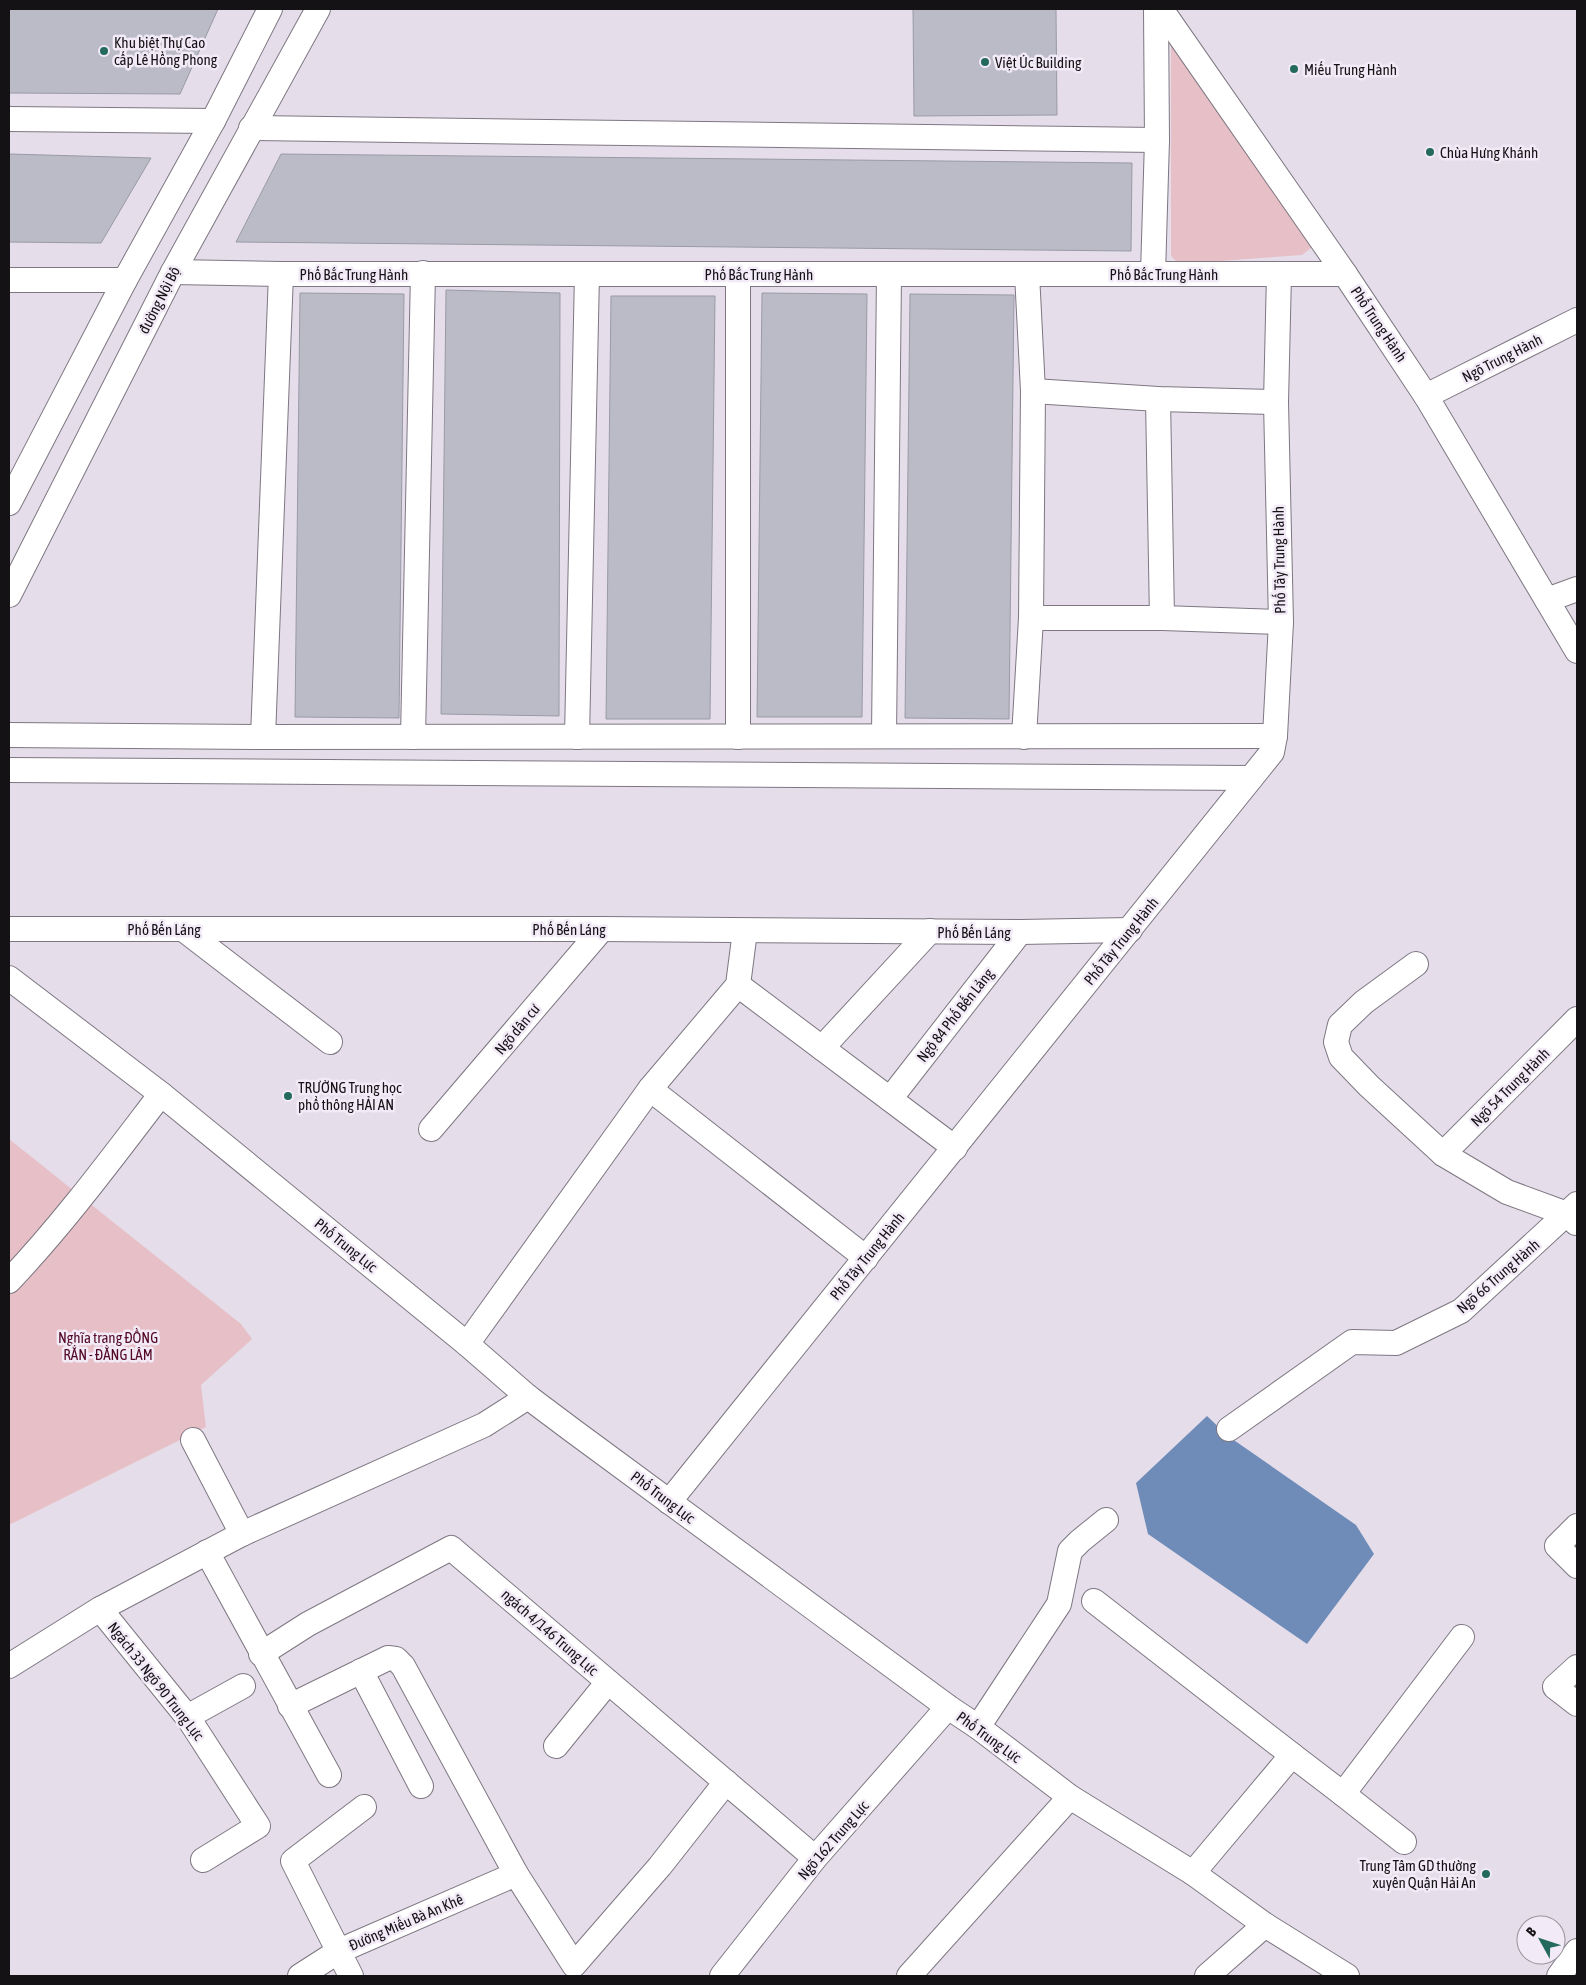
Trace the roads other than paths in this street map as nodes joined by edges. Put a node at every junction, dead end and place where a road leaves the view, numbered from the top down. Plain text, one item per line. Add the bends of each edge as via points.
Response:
1 (270, 9) edge
2 (318, 9) edge
3 (1156, 9) edge
4 (1161, 9) edge
5 (9, 119) edge
6 (212, 121) junction
7 (251, 128) junction
8 (1157, 140) junction
9 (173, 272) junction
10 (423, 273) junction
11 (281, 274) junction
12 (588, 274) junction
13 (738, 274) junction
14 (889, 274) junction
15 (1027, 274) junction
16 (1153, 274) junction
17 (1279, 274) junction
18 (1345, 274) junction
19 (9, 280) edge
20 (124, 280) junction
21 (1577, 320) edge
22 (1033, 391) junction
23 (1426, 396) junction
24 (1158, 398) junction
25 (1276, 402) junction
26 (9, 503) edge
27 (1577, 589) edge
28 (9, 595) edge
29 (1548, 600) junction
30 (1031, 618) junction
31 (1162, 618) junction
32 (1281, 622) junction
33 (1577, 651) edge
34 (9, 734) edge
35 (884, 736) junction
36 (1275, 736) junction
37 (263, 737) junction
38 (412, 737) junction
39 (577, 737) junction
40 (738, 737) junction
41 (1024, 737) junction
42 (9, 770) edge
43 (1251, 778) junction
44 (602, 928) junction
45 (9, 929) edge
46 (183, 929) junction
47 (1130, 930) junction
48 (745, 931) junction
49 (930, 931) junction
50 (1020, 932) junction
51 (1416, 964) dead end
52 (9, 978) edge
53 (738, 984) junction
54 (1577, 1019) edge
55 (330, 1042) dead end
56 (822, 1048) junction
57 (650, 1089) junction
58 (161, 1094) junction
59 (890, 1099) junction
60 (431, 1129) dead end
61 (955, 1148) junction
62 (1443, 1154) junction
63 (1574, 1214) edge
64 (866, 1258) junction
65 (9, 1281) edge
66 (467, 1344) junction
67 (528, 1396) junction
68 (1229, 1429) dead end
69 (193, 1440) dead end
70 (669, 1502) junction
71 (1106, 1520) dead end
72 (1577, 1526) edge
73 (242, 1534) junction
74 (207, 1552) junction
75 (1577, 1566) edge
76 (1094, 1601) dead end
77 (100, 1609) junction
78 (1462, 1637) dead end
79 (261, 1654) junction
80 (9, 1666) edge
81 (1577, 1667) edge
82 (361, 1672) junction
83 (608, 1682) junction
84 (243, 1686) dead end
85 (1577, 1704) edge
86 (290, 1706) junction
87 (948, 1707) junction
88 (187, 1716) junction
89 (978, 1727) junction
90 (556, 1746) dead end
91 (1292, 1755) junction
92 (328, 1775) dead end
93 (726, 1782) junction
94 (421, 1786) dead end
95 (1343, 1794) junction
96 (1070, 1797) junction
97 (364, 1807) dead end
98 (1404, 1842) dead end
99 (815, 1858) junction
100 (203, 1860) dead end
101 (1192, 1873) junction
102 (516, 1874) junction
103 (1265, 1925) junction
104 (338, 1951) junction
105 (1577, 1952) edge
106 (300, 1976) edge
107 (351, 1976) edge
108 (722, 1976) edge
109 (908, 1976) edge
110 (1207, 1976) edge
111 (1347, 1976) edge
112 (1559, 1976) edge

1 - 6 street
2 - 7 street, đường Nội Bộ
3 - 8 street
4 - 18 street, Phố Trung Hành
5 - 6 street
6 - 20 street
7 - 8 street
7 - 9 street, đường Nội Bộ
8 - 16 street
9 - 11 street, Phố Bắc Trung Hành
9 - 28 street, đường Nội Bộ
10 - 11 street, Phố Bắc Trung Hành
10 - 12 street, Phố Bắc Trung Hành
10 - 38 street
11 - 37 street
12 - 13 street, Phố Bắc Trung Hành
12 - 39 street
13 - 14 street, Phố Bắc Trung Hành
13 - 40 street
14 - 15 street, Phố Bắc Trung Hành
14 - 35 street
15 - 16 street, Phố Bắc Trung Hành
15 - 22 street
16 - 17 street, Phố Bắc Trung Hành
17 - 18 street, Phố Bắc Trung Hành
17 - 25 street, Phố Tây Trung Hành
18 - 23 street, Phố Trung Hành
19 - 20 street
20 - 26 street
21 - 23 street, Ngõ Trung Hành
22 - 24 street
22 - 30 street
23 - 29 street, Phố Trung Hành
24 - 25 street
24 - 31 street
25 - 32 street, Phố Tây Trung Hành
27 - 29 street
29 - 33 street, Phố Trung Hành
30 - 31 street
30 - 41 street
31 - 32 street
32 - 36 street, Phố Tây Trung Hành
34 - 37 street
35 - 40 street
35 - 41 street
36 - 41 street
36 - 43 street, Phố Tây Trung Hành via 1272,752
37 - 38 street
38 - 39 street
39 - 40 street
42 - 43 street
43 - 47 street, Phố Tây Trung Hành
44 - 46 street, Phố Bến Láng
44 - 48 street, Phố Bến Láng
44 - 60 street, Ngõ dân cư
45 - 46 street, Phố Bến Láng
46 - 55 street
47 - 50 street, Phố Bến Láng
47 - 61 street, Phố Tây Trung Hành
48 - 49 street, Phố Bến Láng
48 - 53 street
49 - 50 street, Phố Bến Láng
49 - 56 street
50 - 59 street, Ngộ 84 Phố Bến Lảng
51 - 62 street via 1364,1002 1340,1025 1336,1042 1340,1057
52 - 58 street, Phố Trung Lực
53 - 56 street
53 - 57 street
54 - 62 street, Ngõ 54 Trung Hành
56 - 59 street
57 - 64 street
57 - 66 street
58 - 65 street via 33,1256
58 - 66 street, Phố Trung Lực
59 - 61 street
61 - 64 street, Phố Tây Trung Hành
62 - 63 street via 1507,1192
63 - 68 street, Ngõ 66 Trung Hành via 1461,1312 1396,1343 1352,1342
64 - 70 street, Phố Tây Trung Hành
66 - 67 street, Phố Trung Lực
67 - 70 street, Phố Trung Lực
67 - 73 street via 484,1425
69 - 73 street
70 - 87 street, Phố Trung Lực
71 - 89 street via 1070,1551 1059,1604
72 - 75 street via 1557,1546
73 - 74 street
74 - 77 street
74 - 79 street
76 - 91 street
77 - 80 street
77 - 88 street, Ngách 33 Ngõ 90 Trung Lực
78 - 95 street
79 - 83 street, ngách 4/146 Trung Lực via 308,1624 451,1548
79 - 86 street
81 - 85 street via 1555,1687
82 - 86 street
82 - 94 street
82 - 102 street via 388,1658 396,1659 403,1666
83 - 90 street
83 - 93 street, ngách 4/146 Trung Lực
84 - 88 street
86 - 92 street
87 - 89 street, Phố Trung Lực
87 - 99 street, Ngõ 162 Trung Lực
88 - 100 street, Ngách 33 Ngõ 90 Trung Lực via 258,1826
89 - 96 street, Phố Trung Lực
91 - 95 street
91 - 101 street
93 - 99 street, ngách 4/146 Trung Lực
93 - 102 street via 660,1866 574,1965
95 - 98 street
96 - 101 street, Phố Trung Lực
96 - 109 street
97 - 104 street via 293,1860
99 - 108 street, Ngõ 162 Trung Lực
101 - 103 street, Phố Trung Lực
102 - 104 street, Đường Miếu Bà An Khê
103 - 110 street
103 - 111 street, Phố Trung Lực
104 - 106 street, Đường Miếu Bà An Khê
104 - 107 street
105 - 112 street

